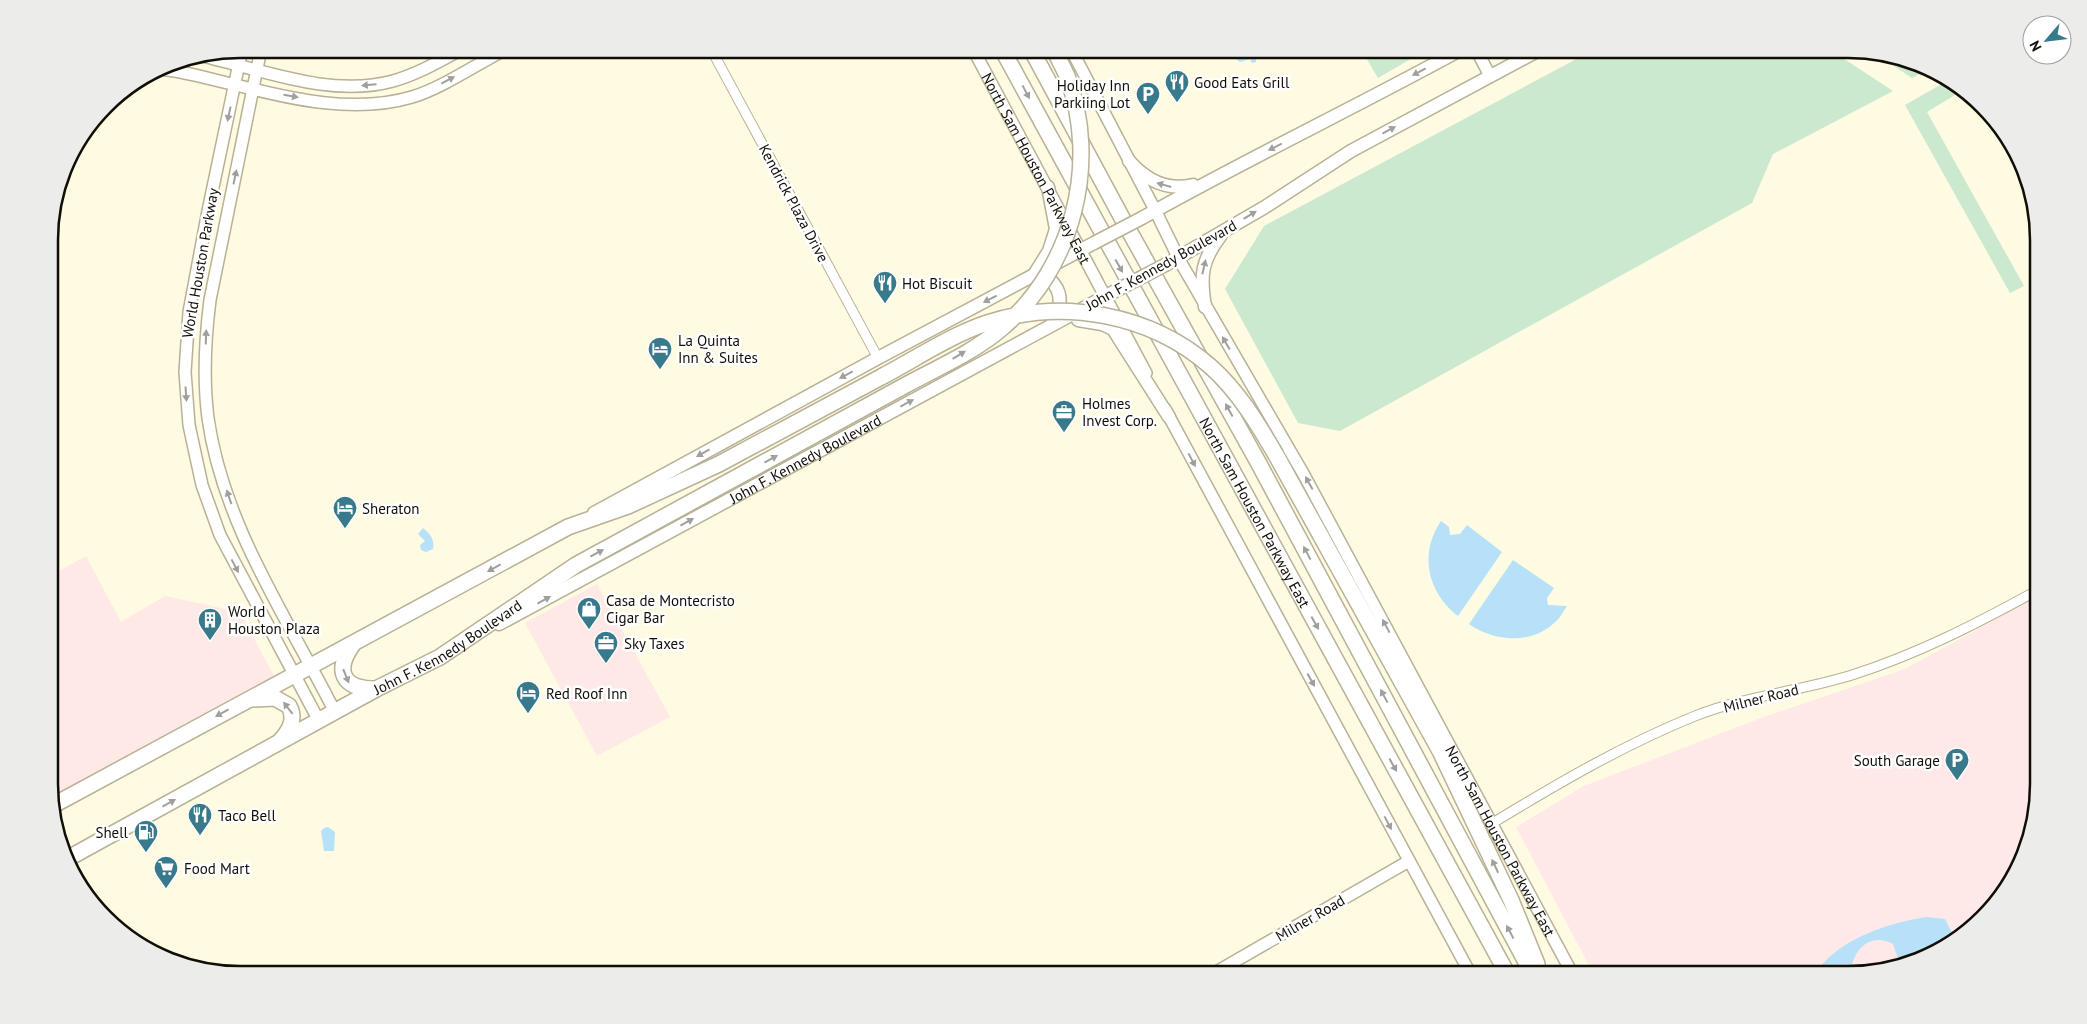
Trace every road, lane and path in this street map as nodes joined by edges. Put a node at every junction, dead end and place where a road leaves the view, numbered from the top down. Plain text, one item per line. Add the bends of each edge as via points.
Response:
1 (240, 58) edge
2 (260, 58) edge
3 (444, 58) edge
4 (489, 58) edge
5 (716, 58) edge
6 (978, 58) edge
7 (1007, 58) edge
8 (1036, 58) edge
9 (1058, 58) edge
10 (1076, 58) edge
11 (1445, 58) edge
12 (1481, 58) edge
13 (1515, 58) edge
14 (216, 59) edge
15 (239, 64) junction
16 (258, 70) junction
17 (170, 71) edge
18 (1490, 76) junction
19 (393, 81) junction
20 (235, 85) junction
21 (254, 89) junction
22 (393, 102) junction
23 (1129, 161) junction
24 (1205, 182) junction
25 (1048, 187) junction
26 (1156, 210) junction
27 (208, 212) junction
28 (227, 219) junction
29 (1224, 231) junction
30 (1088, 247) junction
31 (1172, 260) junction
32 (1033, 277) junction
33 (1112, 293) junction
34 (1205, 307) junction
35 (1056, 322) junction
36 (878, 358) junction
37 (985, 361) junction
38 (185, 372) junction
39 (205, 373) junction
40 (1170, 417) junction
41 (239, 527) junction
42 (568, 528) junction
43 (220, 536) junction
44 (2030, 594) edge
45 (354, 643) junction
46 (440, 657) junction
47 (312, 666) junction
48 (294, 674) junction
49 (376, 689) junction
50 (248, 699) junction
51 (336, 712) junction
52 (319, 721) junction
53 (276, 744) junction
54 (58, 802) edge
55 (1491, 824) junction
56 (71, 854) edge
57 (1409, 861) junction
58 (1227, 966) edge
59 (1466, 966) edge
60 (1503, 966) edge
61 (1528, 966) edge
62 (1537, 966) edge
63 (1567, 966) edge

1 - 15 street, World Houston Parkway
2 - 16 street, World Houston Parkway
3 - 19 street
22 -> 4 street via 430,90
5 - 36 street, Kendrick Plaza Drive
6 - 25 street, North Sam Houston Parkway East
7 -> 60 highway, North Sam Houston Parkway East
61 -> 8 highway, North Sam Houston Parkway East via 1258,462
46 -> 9 highway, bridge via 576,565 954,359 1002,328 1033,296 1065,241 1075,205 1081,165 1079,125 1067,76
10 - 23 street, North Sam Houston Parkway East
11 -> 24 main road
12 - 18 street
13 - 18 main road, John F. Kennedy Boulevard
14 - 15 street
15 - 16 street
15 - 20 street, World Houston Parkway
19 -> 16 street via 366,85 308,82
16 - 21 street, World Houston Parkway
17 - 20 street
29 -> 18 main road, John F. Kennedy Boulevard via 1350,151
19 - 22 street
20 - 21 street
20 -> 27 street, World Houston Parkway
21 -> 22 street via 326,103
28 -> 21 street, World Houston Parkway
24 -> 23 main road via 1179,188 1166,186 1139,173
23 - 26 street, North Sam Houston Parkway East
24 - 26 main road
25 - 30 street, North Sam Houston Parkway East
25 - 32 main road via 1056,229 1049,251
26 - 30 main road, bridge
26 - 31 street, North Sam Houston Parkway East
27 - 28 street
27 - 38 street, World Houston Parkway via 187,328
39 -> 28 street, World Houston Parkway via 208,316
29 - 31 main road, John F. Kennedy Boulevard
34 -> 29 main road via 1201,281 1205,262
30 - 32 main road
30 - 33 street, North Sam Houston Parkway East
31 - 33 main road, John F. Kennedy Boulevard, bridge
31 - 34 street, North Sam Houston Parkway East
32 -> 36 main road
32 - 37 main road via 1047,277 1052,281 1061,301 1058,312 1006,343
33 - 35 main road, John F. Kennedy Boulevard
33 - 40 street, North Sam Houston Parkway East
55 -> 34 street, North Sam Houston Parkway East via 1309,483
35 - 37 main road, John F. Kennedy Boulevard
35 - 40 main road via 1086,320 1113,329
36 -> 42 main road
46 -> 37 main road, John F. Kennedy Boulevard
38 - 39 street
38 -> 43 street, World Houston Parkway via 194,454
41 -> 39 street, World Houston Parkway via 212,439
40 -> 57 street, North Sam Houston Parkway East
41 - 43 street
41 - 47 street, World Houston Parkway
42 -> 45 highway
62 -> 42 highway, bridge via 1440,750 1276,455 1248,410 1211,367 1159,334 1112,316 1066,311 986,323 719,464 628,506
43 -> 48 street, World Houston Parkway
44 - 55 street, Milner Road via 1981,622 1900,659 1697,715 1578,772
45 - 47 highway
45 -> 49 highway via 344,661 345,678 357,688
46 - 49 highway, John F. Kennedy Boulevard
47 - 48 highway
47 - 51 street, World Houston Parkway
48 - 50 highway
48 - 52 street, World Houston Parkway
49 - 51 highway, John F. Kennedy Boulevard
53 -> 50 highway via 290,728 293,714 289,706 275,698
50 -> 54 highway
51 - 52 highway, John F. Kennedy Boulevard
52 - 53 highway, John F. Kennedy Boulevard
56 -> 53 highway, John F. Kennedy Boulevard
55 - 63 street, North Sam Houston Parkway East
57 - 58 street, Milner Road
57 - 59 street, North Sam Houston Parkway East

